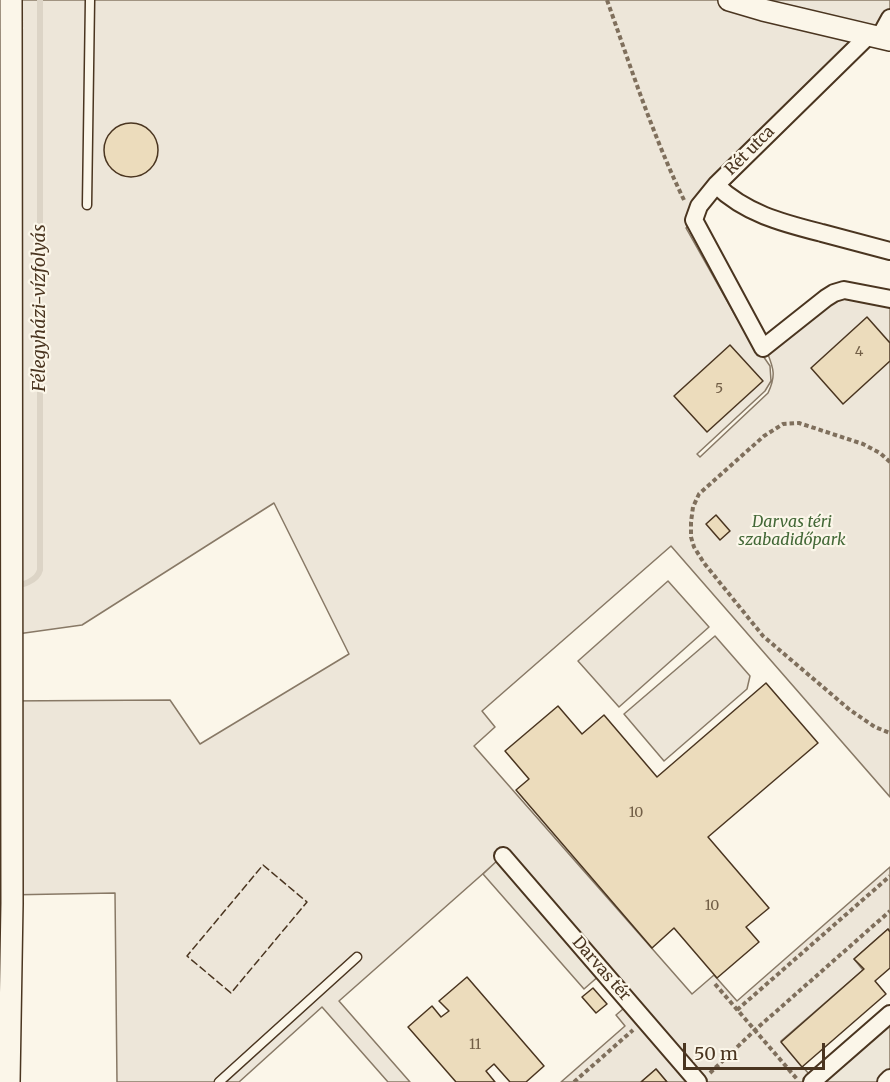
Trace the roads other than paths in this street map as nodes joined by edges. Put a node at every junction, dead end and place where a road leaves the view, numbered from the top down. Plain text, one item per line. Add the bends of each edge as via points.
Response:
1 (11, 0) edge
2 (90, 0) edge
3 (729, 0) edge
4 (890, 18) edge
5 (879, 38) edge
6 (716, 185) junction
7 (87, 205) dead end
8 (890, 250) edge
9 (890, 299) edge
10 (503, 856) dead end
11 (357, 957) dead end
12 (890, 1014) edge
13 (703, 1078) edge
14 (890, 1078) edge
15 (9, 1082) edge
16 (219, 1082) edge
17 (812, 1082) edge
18 (886, 1082) edge

1 - 15 street
2 - 7 lane
3 - 5 street
4 - 5 street, Rét utca
5 - 6 street, Rét utca
6 - 8 street, Rét utca via 745,207 772,220
6 - 9 street via 699,206 694,220 763,348 834,293 844,290
10 - 13 street, Darvas tér via 645,1020
11 - 16 lane
12 - 17 street
14 - 18 street

